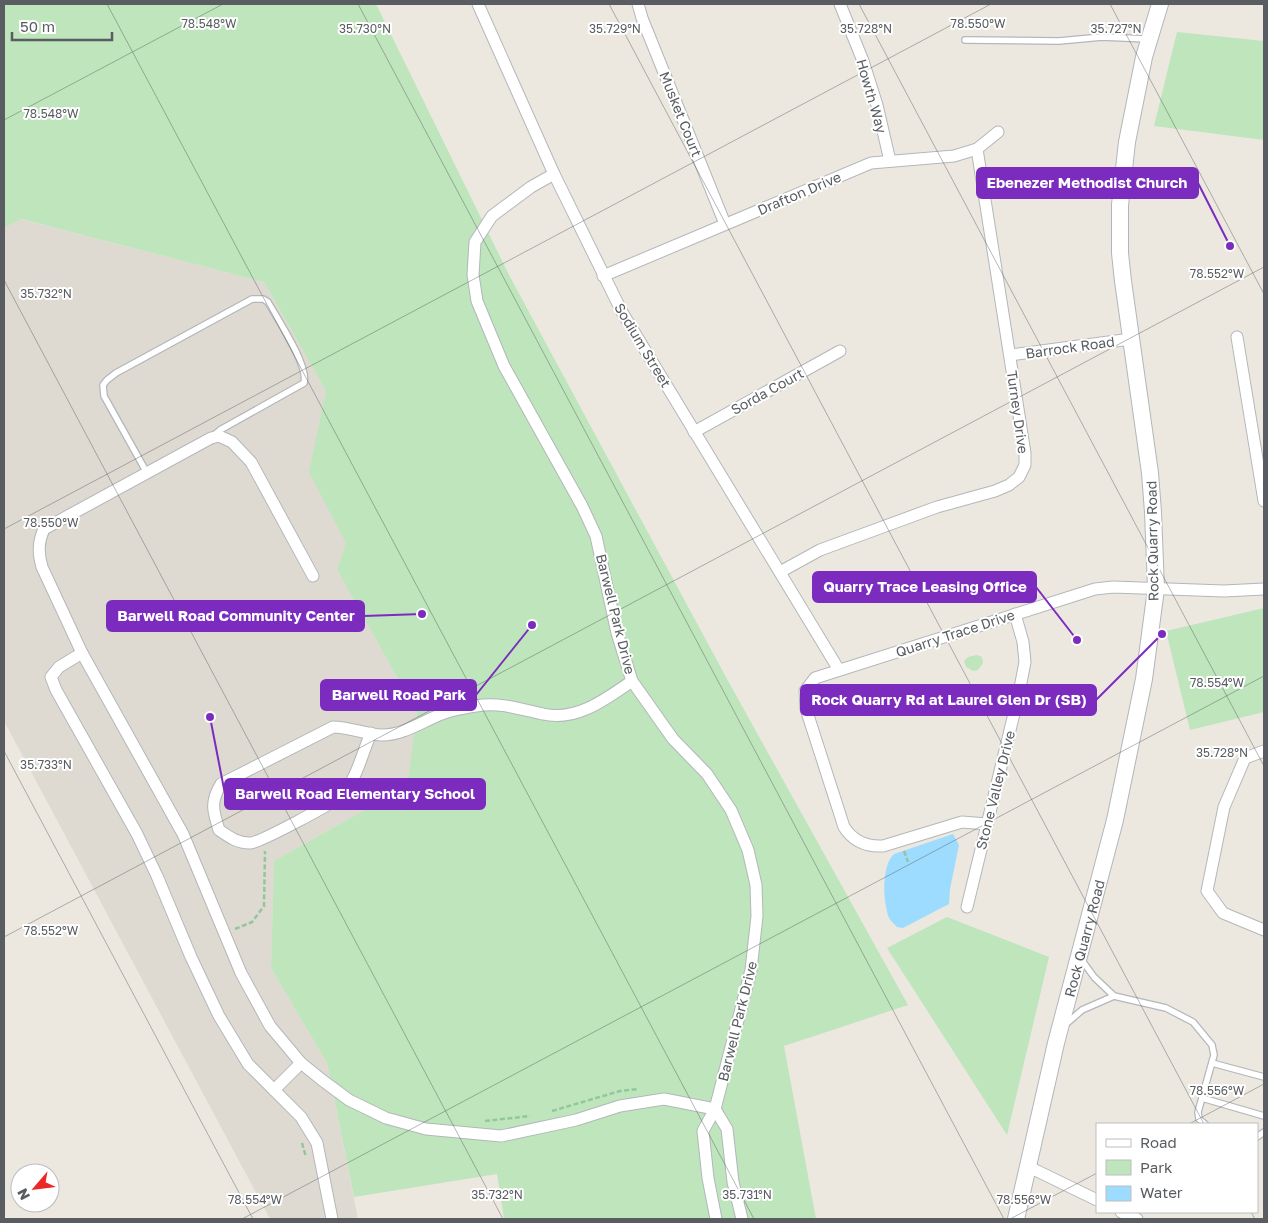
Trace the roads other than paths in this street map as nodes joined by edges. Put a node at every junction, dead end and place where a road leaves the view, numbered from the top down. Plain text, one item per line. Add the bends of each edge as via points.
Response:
1 (478, 4) edge
2 (638, 4) edge
3 (840, 4) edge
4 (1160, 4) edge
5 (1149, 39) junction
6 (965, 40) dead end
7 (998, 132) dead end
8 (977, 149) junction
9 (890, 161) junction
10 (554, 174) junction
11 (725, 224) junction
12 (603, 276) junction
13 (1237, 337) dead end
14 (1131, 338) junction
15 (840, 351) dead end
16 (1010, 355) junction
17 (694, 432) junction
18 (211, 438) junction
19 (147, 473) junction
20 (1264, 501) edge
21 (780, 572) junction
22 (313, 576) dead end
23 (1156, 589) junction
24 (1264, 589) edge
25 (1014, 614) junction
26 (82, 653) junction
27 (838, 670) junction
28 (632, 681) junction
29 (371, 733) junction
30 (1264, 751) edge
31 (987, 824) junction
32 (967, 906) dead end
33 (1264, 930) edge
34 (1078, 956) junction
35 (1114, 996) junction
36 (1060, 1029) junction
37 (301, 1063) junction
38 (1212, 1063) junction
39 (1264, 1077) edge
40 (274, 1090) junction
41 (1202, 1098) junction
42 (715, 1109) junction
43 (1264, 1116) edge
44 (1204, 1123) edge
45 (1027, 1166) junction
46 (1096, 1200) edge
47 (1123, 1213) edge
48 (332, 1219) edge
49 (716, 1219) edge
50 (742, 1219) edge
51 (1016, 1219) edge
52 (1136, 1219) edge

1 - 10 street, Sodium Street
2 - 11 street, Musket Court
3 - 9 street, Howth Way via 866,70
4 - 5 main road, Rock Quarry Road
5 - 6 lane
5 - 14 main road, Rock Quarry Road via 1127,142 1120,205 1120,252
7 - 8 street, Drafton Drive
8 - 9 street, Drafton Drive via 954,156
8 - 16 street, Turney Drive
9 - 11 street, Drafton Drive via 871,163
10 - 12 street, Sodium Street
10 - 28 street, Barwell Park Drive via 492,216 476,242 473,275 477,301 504,366 596,536 617,633
11 - 12 street, Drafton Drive
12 - 17 street, Sodium Street
13 - 20 street
14 - 16 street, Barrock Road
14 - 23 main road, Rock Quarry Road via 1150,473
15 - 17 street, Sorda Court
16 - 21 street, Turney Drive via 1025,453 1025,465 1019,478 995,491 937,507 820,550
17 - 21 street, Sodium Street
18 - 19 street
18 - 19 lane via 304,383 298,357 264,298 252,299 116,373 103,385 104,396
18 - 22 street via 219,436 232,442 251,462
19 - 26 street via 44,529 40,538 42,567
21 - 27 street, Sodium Street
23 - 24 street, Quarry Trace Drive
23 - 25 street, Quarry Trace Drive via 1095,589
23 - 34 main road, Rock Quarry Road via 1144,679 1119,802
25 - 27 street, Quarry Trace Drive
25 - 31 street, Stone Valley Drive via 1023,642 1025,662
26 - 37 street via 183,834 241,973 270,1026
26 - 40 street via 58,667 51,677 56,690 137,834 219,1016 248,1064
27 - 31 street, Quarry Trace Drive via 815,678 805,691 806,709 844,827 851,837 872,847 883,846 962,822
28 - 29 street via 597,704 572,714 545,715 517,707 488,704 439,715 404,731 381,735
28 - 42 street, Barwell Park Drive via 673,739 707,774 731,810 748,850 756,885 757,916 751,970
29 - 29 street via 333,727 221,784 215,794 213,809 219,830 236,841 253,843 341,796 352,780
30 - 33 street via 1245,758 1224,806 1207,892 1223,913
31 - 32 street, Stone Valley Drive
34 - 35 lane
34 - 36 main road, Rock Quarry Road
35 - 36 lane via 1082,1010
35 - 38 lane via 1166,1008 1193,1022 1212,1045
36 - 45 main road, Rock Quarry Road
37 - 40 street
37 - 42 street via 349,1100 386,1118 426,1129 501,1136 576,1120 620,1106 664,1099
38 - 39 lane
38 - 41 lane
40 - 48 street via 301,1117 317,1143
41 - 43 lane
41 - 44 lane via 1198,1112
42 - 49 street, Barwell Park Drive via 703,1130
42 - 50 street via 727,1129 733,1182
45 - 46 street
45 - 51 main road, Rock Quarry Road
47 - 52 street

